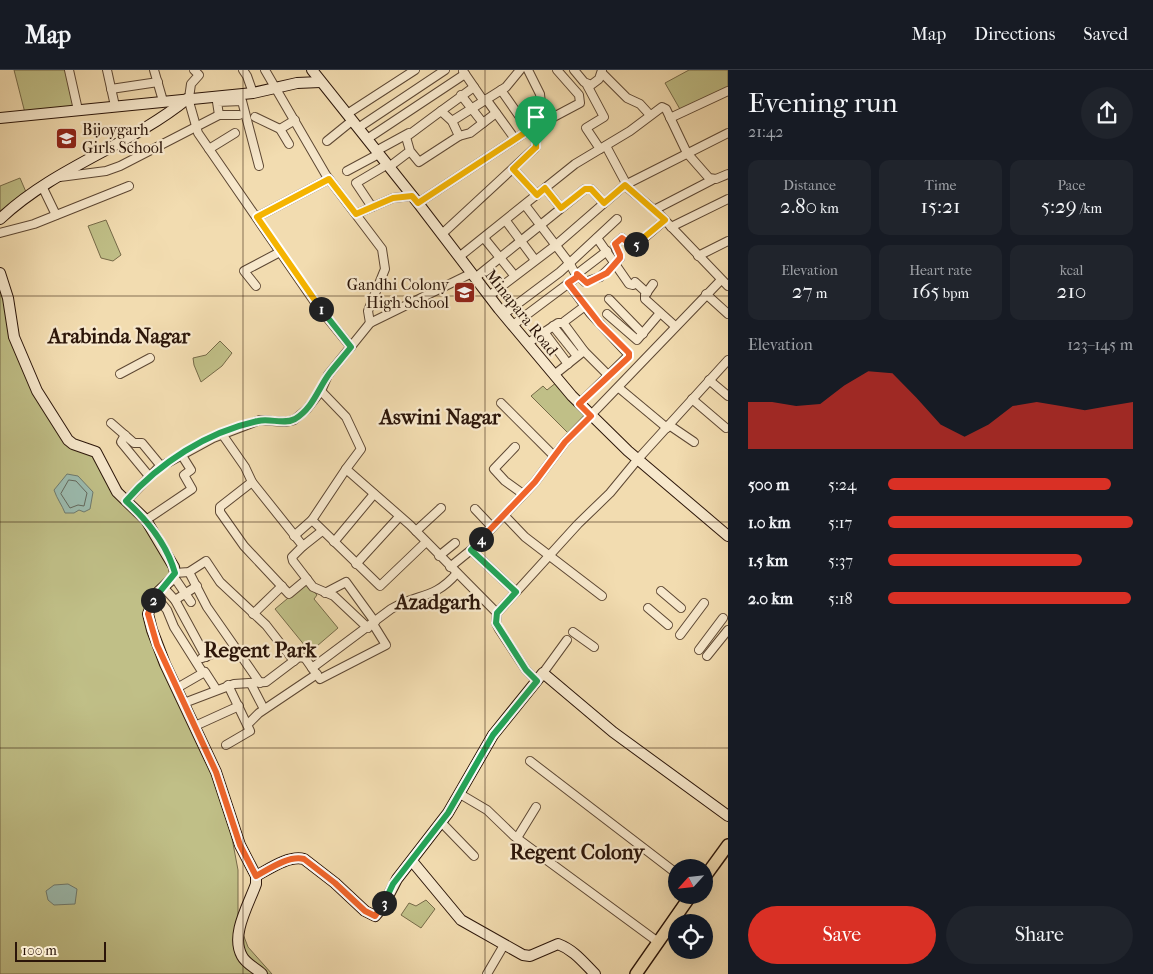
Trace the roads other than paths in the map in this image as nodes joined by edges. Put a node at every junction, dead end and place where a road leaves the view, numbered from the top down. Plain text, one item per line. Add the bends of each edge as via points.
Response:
1 (69, 70) edge
2 (107, 70) edge
3 (154, 70) edge
4 (207, 70) edge
5 (243, 70) edge
6 (266, 70) edge
7 (312, 70) edge
8 (415, 70) edge
9 (445, 70) edge
10 (520, 70) edge
11 (528, 70) edge
12 (558, 70) edge
13 (574, 70) edge
14 (602, 71) edge
15 (196, 72) edge
16 (464, 72) edge
17 (158, 82) junction
18 (320, 82) junction
19 (587, 85) junction
20 (474, 87) junction
21 (277, 88) junction
22 (111, 89) junction
23 (501, 90) junction
24 (728, 91) edge
25 (253, 94) junction
26 (461, 95) junction
27 (189, 98) junction
28 (484, 100) junction
29 (163, 101) junction
30 (115, 106) junction
31 (471, 108) junction
32 (78, 110) junction
33 (441, 111) junction
34 (496, 113) junction
35 (218, 115) junction
36 (239, 115) dead end
37 (650, 115) junction
38 (255, 117) dead end
39 (0, 118) edge
40 (670, 118) junction
41 (347, 119) junction
42 (295, 120) junction
43 (452, 121) junction
44 (543, 122) junction
45 (483, 123) junction
46 (196, 125) junction
47 (358, 128) junction
48 (280, 130) junction
49 (529, 130) junction
50 (409, 132) junction
51 (235, 133) dead end
52 (728, 133) edge
53 (459, 136) junction
54 (367, 139) junction
55 (515, 139) junction
56 (327, 140) dead end
57 (289, 144) dead end
58 (603, 148) junction
59 (209, 149) junction
60 (410, 151) junction
61 (375, 153) junction
62 (687, 153) junction
63 (259, 166) dead end
64 (386, 167) junction
65 (513, 169) junction
66 (347, 171) dead end
67 (728, 174) edge
68 (56, 178) junction
69 (329, 179) junction
70 (712, 180) junction
71 (625, 185) junction
72 (42, 186) junction
73 (129, 186) dead end
74 (545, 188) junction
75 (537, 195) junction
76 (415, 199) junction
77 (728, 199) edge
78 (604, 203) junction
79 (525, 205) junction
80 (372, 207) junction
81 (561, 208) junction
82 (654, 210) junction
83 (356, 214) junction
84 (56, 215) junction
85 (257, 217) junction
86 (0, 219) edge
87 (618, 219) dead end
88 (665, 220) junction
89 (506, 221) junction
90 (541, 225) junction
91 (671, 227) junction
92 (0, 233) edge
93 (442, 234) junction
94 (484, 238) junction
95 (597, 238) junction
96 (521, 241) junction
97 (728, 241) edge
98 (556, 245) junction
99 (607, 251) junction
100 (280, 252) junction
101 (698, 256) junction
102 (459, 257) junction
103 (500, 258) junction
104 (534, 260) junction
105 (615, 262) junction
106 (570, 264) junction
107 (0, 272) edge
108 (577, 274) junction
109 (474, 275) junction
110 (514, 275) junction
111 (568, 283) junction
112 (726, 283) edge
113 (653, 284) dead end
114 (256, 286) dead end
115 (647, 293) junction
116 (706, 294) junction
117 (489, 296) junction
118 (609, 299) dead end
119 (585, 306) junction
120 (660, 312) junction
121 (504, 314) junction
122 (607, 314) dead end
123 (728, 314) edge
124 (564, 322) junction
125 (370, 323) junction
126 (513, 325) junction
127 (554, 326) junction
128 (675, 326) junction
129 (544, 332) junction
130 (642, 334) junction
131 (528, 343) junction
132 (351, 347) junction
133 (584, 351) junction
134 (577, 356) junction
135 (150, 358) dead end
136 (728, 360) edge
137 (568, 364) junction
138 (120, 374) dead end
139 (554, 375) junction
140 (609, 376) junction
141 (709, 380) junction
142 (619, 388) junction
143 (321, 390) junction
144 (728, 396) edge
145 (692, 399) junction
146 (501, 403) dead end
147 (579, 404) junction
148 (591, 416) junction
149 (111, 423) dead end
150 (668, 426) junction
151 (726, 428) dead end
152 (222, 434) junction
153 (125, 435) junction
154 (694, 442) dead end
155 (515, 447) dead end
156 (181, 454) junction
157 (554, 456) junction
158 (638, 459) junction
159 (161, 466) junction
160 (346, 469) junction
161 (149, 476) junction
162 (252, 482) junction
163 (374, 494) junction
164 (523, 494) junction
165 (126, 501) junction
166 (441, 508) dead end
167 (475, 509) dead end
168 (504, 515) junction
169 (399, 517) junction
170 (146, 520) junction
171 (312, 520) junction
172 (492, 527) junction
173 (322, 531) junction
174 (416, 531) junction
175 (294, 536) junction
176 (728, 536) edge
177 (334, 542) junction
178 (426, 542) junction
179 (455, 543) dead end
180 (303, 546) junction
181 (471, 550) junction
182 (550, 554) junction
183 (439, 556) junction
184 (356, 564) junction
185 (450, 567) junction
186 (189, 572) junction
187 (457, 574) junction
188 (175, 575) junction
189 (307, 579) junction
190 (197, 586) junction
191 (282, 586) junction
192 (163, 587) junction
193 (661, 591) dead end
194 (516, 592) junction
195 (325, 593) junction
196 (185, 594) junction
197 (155, 595) junction
198 (602, 596) dead end
199 (175, 600) junction
200 (191, 602) dead end
201 (704, 603) dead end
202 (648, 608) dead end
203 (681, 608) dead end
204 (497, 613) junction
205 (253, 614) junction
206 (723, 618) dead end
207 (372, 625) junction
208 (668, 625) dead end
209 (728, 630) edge
210 (574, 632) dead end
211 (680, 635) dead end
212 (567, 640) dead end
213 (594, 648) dead end
214 (699, 650) dead end
215 (217, 652) dead end
216 (707, 656) dead end
217 (206, 657) junction
218 (196, 661) junction
219 (294, 661) junction
220 (315, 671) junction
221 (202, 673) junction
222 (540, 677) junction
223 (256, 684) junction
224 (228, 685) junction
225 (177, 688) junction
226 (216, 689) junction
227 (184, 703) junction
228 (239, 706) junction
229 (264, 708) junction
230 (248, 724) junction
231 (195, 726) junction
232 (226, 744) dead end
233 (530, 761) dead end
234 (460, 794) junction
235 (536, 807) dead end
236 (728, 816) edge
237 (442, 822) junction
238 (517, 838) junction
239 (728, 845) edge
240 (474, 856) dead end
241 (412, 861) junction
242 (713, 866) edge
243 (668, 867) edge
244 (256, 876) junction
245 (685, 904) edge
246 (658, 942) junction
247 (504, 945) junction
248 (262, 974) edge
249 (487, 974) edge
250 (594, 974) edge
251 (636, 974) edge

1 - 32 street
2 - 22 street
3 - 17 street
4 - 15 street
5 - 25 street
6 - 21 street
7 - 18 street, Minapara Road
8 - 41 street
9 - 47 street
10 - 23 street
11 - 44 street via 540,94
12 - 44 street via 579,95 580,103
13 - 19 street
14 - 19 street via 594,84
14 - 37 street via 620,92 640,104
15 - 27 street
16 - 20 street
16 - 54 street
17 - 22 street
17 - 29 street
18 - 21 street
18 - 41 street, Minapara Road
19 - 58 street via 604,117 586,128
20 - 26 street
20 - 28 street
21 - 25 street
21 - 42 street
22 - 30 street
23 - 28 street
23 - 49 street
24 - 40 street
25 - 27 street
26 - 31 street
26 - 33 street
27 - 29 street
27 - 46 street
27 - 68 street via 166,117
28 - 31 street
28 - 34 street
29 - 30 street
30 - 32 street
31 - 43 street
31 - 45 street
32 - 39 street
33 - 43 street
33 - 50 street
34 - 45 street
34 - 55 street
35 - 36 street
35 - 46 street
35 - 63 street via 217,102 242,101
37 - 40 street via 664,107
37 - 58 street
38 - 48 street
40 - 62 street
41 - 47 street, Minapara Road
41 - 56 street
42 - 48 street
42 - 69 street
43 - 53 street
44 - 49 street
45 - 53 street via 470,133
46 - 59 street
46 - 68 street via 120,166
47 - 54 street, Minapara Road
48 - 57 street
49 - 55 street
49 - 65 street via 536,140 536,147
50 - 60 street via 406,137
50 - 61 street
51 - 59 street
52 - 62 street
53 - 60 street via 419,162
54 - 61 street, Minapara Road
55 - 76 street
58 - 71 street
58 - 74 street via 575,164
59 - 85 street
60 - 64 street
61 - 64 street, Minapara Road
61 - 66 street
62 - 70 street
62 - 71 street
64 - 76 street, Minapara Road
64 - 80 street via 356,183
65 - 75 street
65 - 93 street
67 - 70 street
68 - 72 street
69 - 83 street
69 - 85 street
70 - 82 street
71 - 78 street
71 - 82 street
72 - 84 street
72 - 86 street via 20,200
73 - 84 street
74 - 75 street
74 - 81 street
75 - 79 street
76 - 80 street via 393,198
76 - 93 street, Minapara Road
77 - 91 street
78 - 81 street via 589,188
78 - 98 street
79 - 89 street
79 - 90 street
80 - 83 street
81 - 90 street
82 - 88 street
83 - 125 street via 380,243 385,269 368,311
84 - 92 street via 17,231
85 - 100 street
87 - 95 street
88 - 91 street
88 - 105 street via 636,245 632,246 622,238 618,240 615,244 620,255
89 - 94 street
89 - 96 street
90 - 96 street
90 - 98 street
91 - 101 street
93 - 102 street, Minapara Road
94 - 102 street
94 - 103 street
95 - 99 street
95 - 106 street
96 - 103 street
96 - 104 street
97 - 101 street
98 - 104 street
98 - 106 street
99 - 105 street
99 - 108 street
100 - 114 street via 244,271
100 - 132 street
101 - 112 street
102 - 109 street, Minapara Road
103 - 109 street
103 - 110 street
104 - 110 street
105 - 108 street via 607,273 589,282
105 - 115 street via 629,284 635,282
106 - 108 street
106 - 121 street
107 - 165 street via 14,337 37,391 68,440 96,452 113,486
108 - 111 street
109 - 117 street, Minapara Road
109 - 125 street
110 - 117 street
111 - 119 street
111 - 126 street
112 - 116 street
113 - 115 street
115 - 120 street via 645,299
116 - 123 street
116 - 128 street
117 - 121 street, Minapara Road
118 - 130 street
119 - 124 street
119 - 140 street via 629,353 629,357
120 - 128 street
120 - 130 street
121 - 126 street, Minapara Road
122 - 130 street via 634,340
124 - 127 street
124 - 133 street
125 - 132 street
126 - 131 street, Minapara Road
127 - 129 street
127 - 134 street
128 - 142 street
129 - 131 street
129 - 137 street
131 - 139 street, Minapara Road
132 - 143 street via 328,375
133 - 134 street
133 - 140 street
134 - 137 street
135 - 138 street
136 - 141 street
137 - 139 street
139 - 147 street, Minapara Road
140 - 147 street
141 - 144 street
141 - 145 street
142 - 148 street
142 - 150 street
143 - 152 street via 294,420 260,420
143 - 160 street via 346,416 361,449
145 - 150 street
145 - 151 street
146 - 157 street
147 - 148 street, Minapara Road
148 - 157 street
148 - 158 street, Minapara Road
149 - 153 street
150 - 154 street
150 - 158 street
152 - 156 street
152 - 162 street
153 - 159 street via 135,444 142,444
153 - 161 street via 121,442
155 - 164 street via 494,469
156 - 159 street
156 - 170 street via 191,470 184,475 192,489
157 - 164 street
158 - 176 street, Minapara Road
158 - 182 street via 610,494
159 - 161 street
160 - 163 street
160 - 171 street
161 - 165 street
162 - 175 street
162 - 191 street via 220,507 220,512 244,546
163 - 169 street
163 - 177 street
164 - 168 street
165 - 170 street
166 - 174 street
167 - 172 street
168 - 172 street
168 - 182 street via 525,537
169 - 174 street
169 - 184 street
170 - 188 street via 169,557
171 - 173 street
171 - 175 street
172 - 181 street
173 - 177 street
173 - 180 street
174 - 178 street
175 - 180 street
177 - 184 street
178 - 183 street
178 - 184 street via 380,586
179 - 183 street
180 - 189 street via 292,557
181 - 185 street
181 - 194 street
182 - 194 street
182 - 198 street
183 - 185 street
185 - 187 street
186 - 188 street
186 - 190 street
186 - 205 street via 206,562 220,582
187 - 204 street
187 - 207 street via 436,592 403,602
188 - 192 street
188 - 196 street
189 - 191 street via 289,594
189 - 195 street via 313,587
190 - 196 street
190 - 223 street
191 - 205 street
192 - 197 street
192 - 199 street
193 - 203 street
194 - 204 street
195 - 207 street via 334,596
195 - 207 street via 346,582
196 - 199 street
196 - 200 street
197 - 218 street
197 - 225 street via 148,614 157,645
199 - 217 street
201 - 211 street
202 - 208 street
204 - 222 street via 499,629 526,670
205 - 219 street via 266,625
206 - 214 street
207 - 220 street
207 - 220 street via 386,645 322,678
209 - 216 street
210 - 213 street
212 - 222 street
215 - 217 street
217 - 218 street
218 - 221 street
219 - 220 street via 302,657
219 - 223 street via 271,679
220 - 229 street
221 - 225 street
221 - 226 street via 205,672
222 - 234 street via 493,735
222 - 236 street
223 - 224 street
223 - 229 street
224 - 226 street
224 - 228 street
225 - 227 street
226 - 227 street
227 - 231 street
228 - 230 street
228 - 231 street
229 - 230 street
230 - 232 street via 248,733
231 - 244 street via 221,784 240,845
233 - 243 street
234 - 237 street
234 - 238 street via 487,810
235 - 238 street
237 - 240 street
237 - 241 street
238 - 246 street
239 - 242 main road
241 - 244 street via 393,884 375,916 304,859 288,860
241 - 247 street via 461,920
244 - 248 street via 238,940 241,954
245 - 246 main road
246 - 251 main road
247 - 249 street
247 - 250 street via 530,956 558,944 576,954

